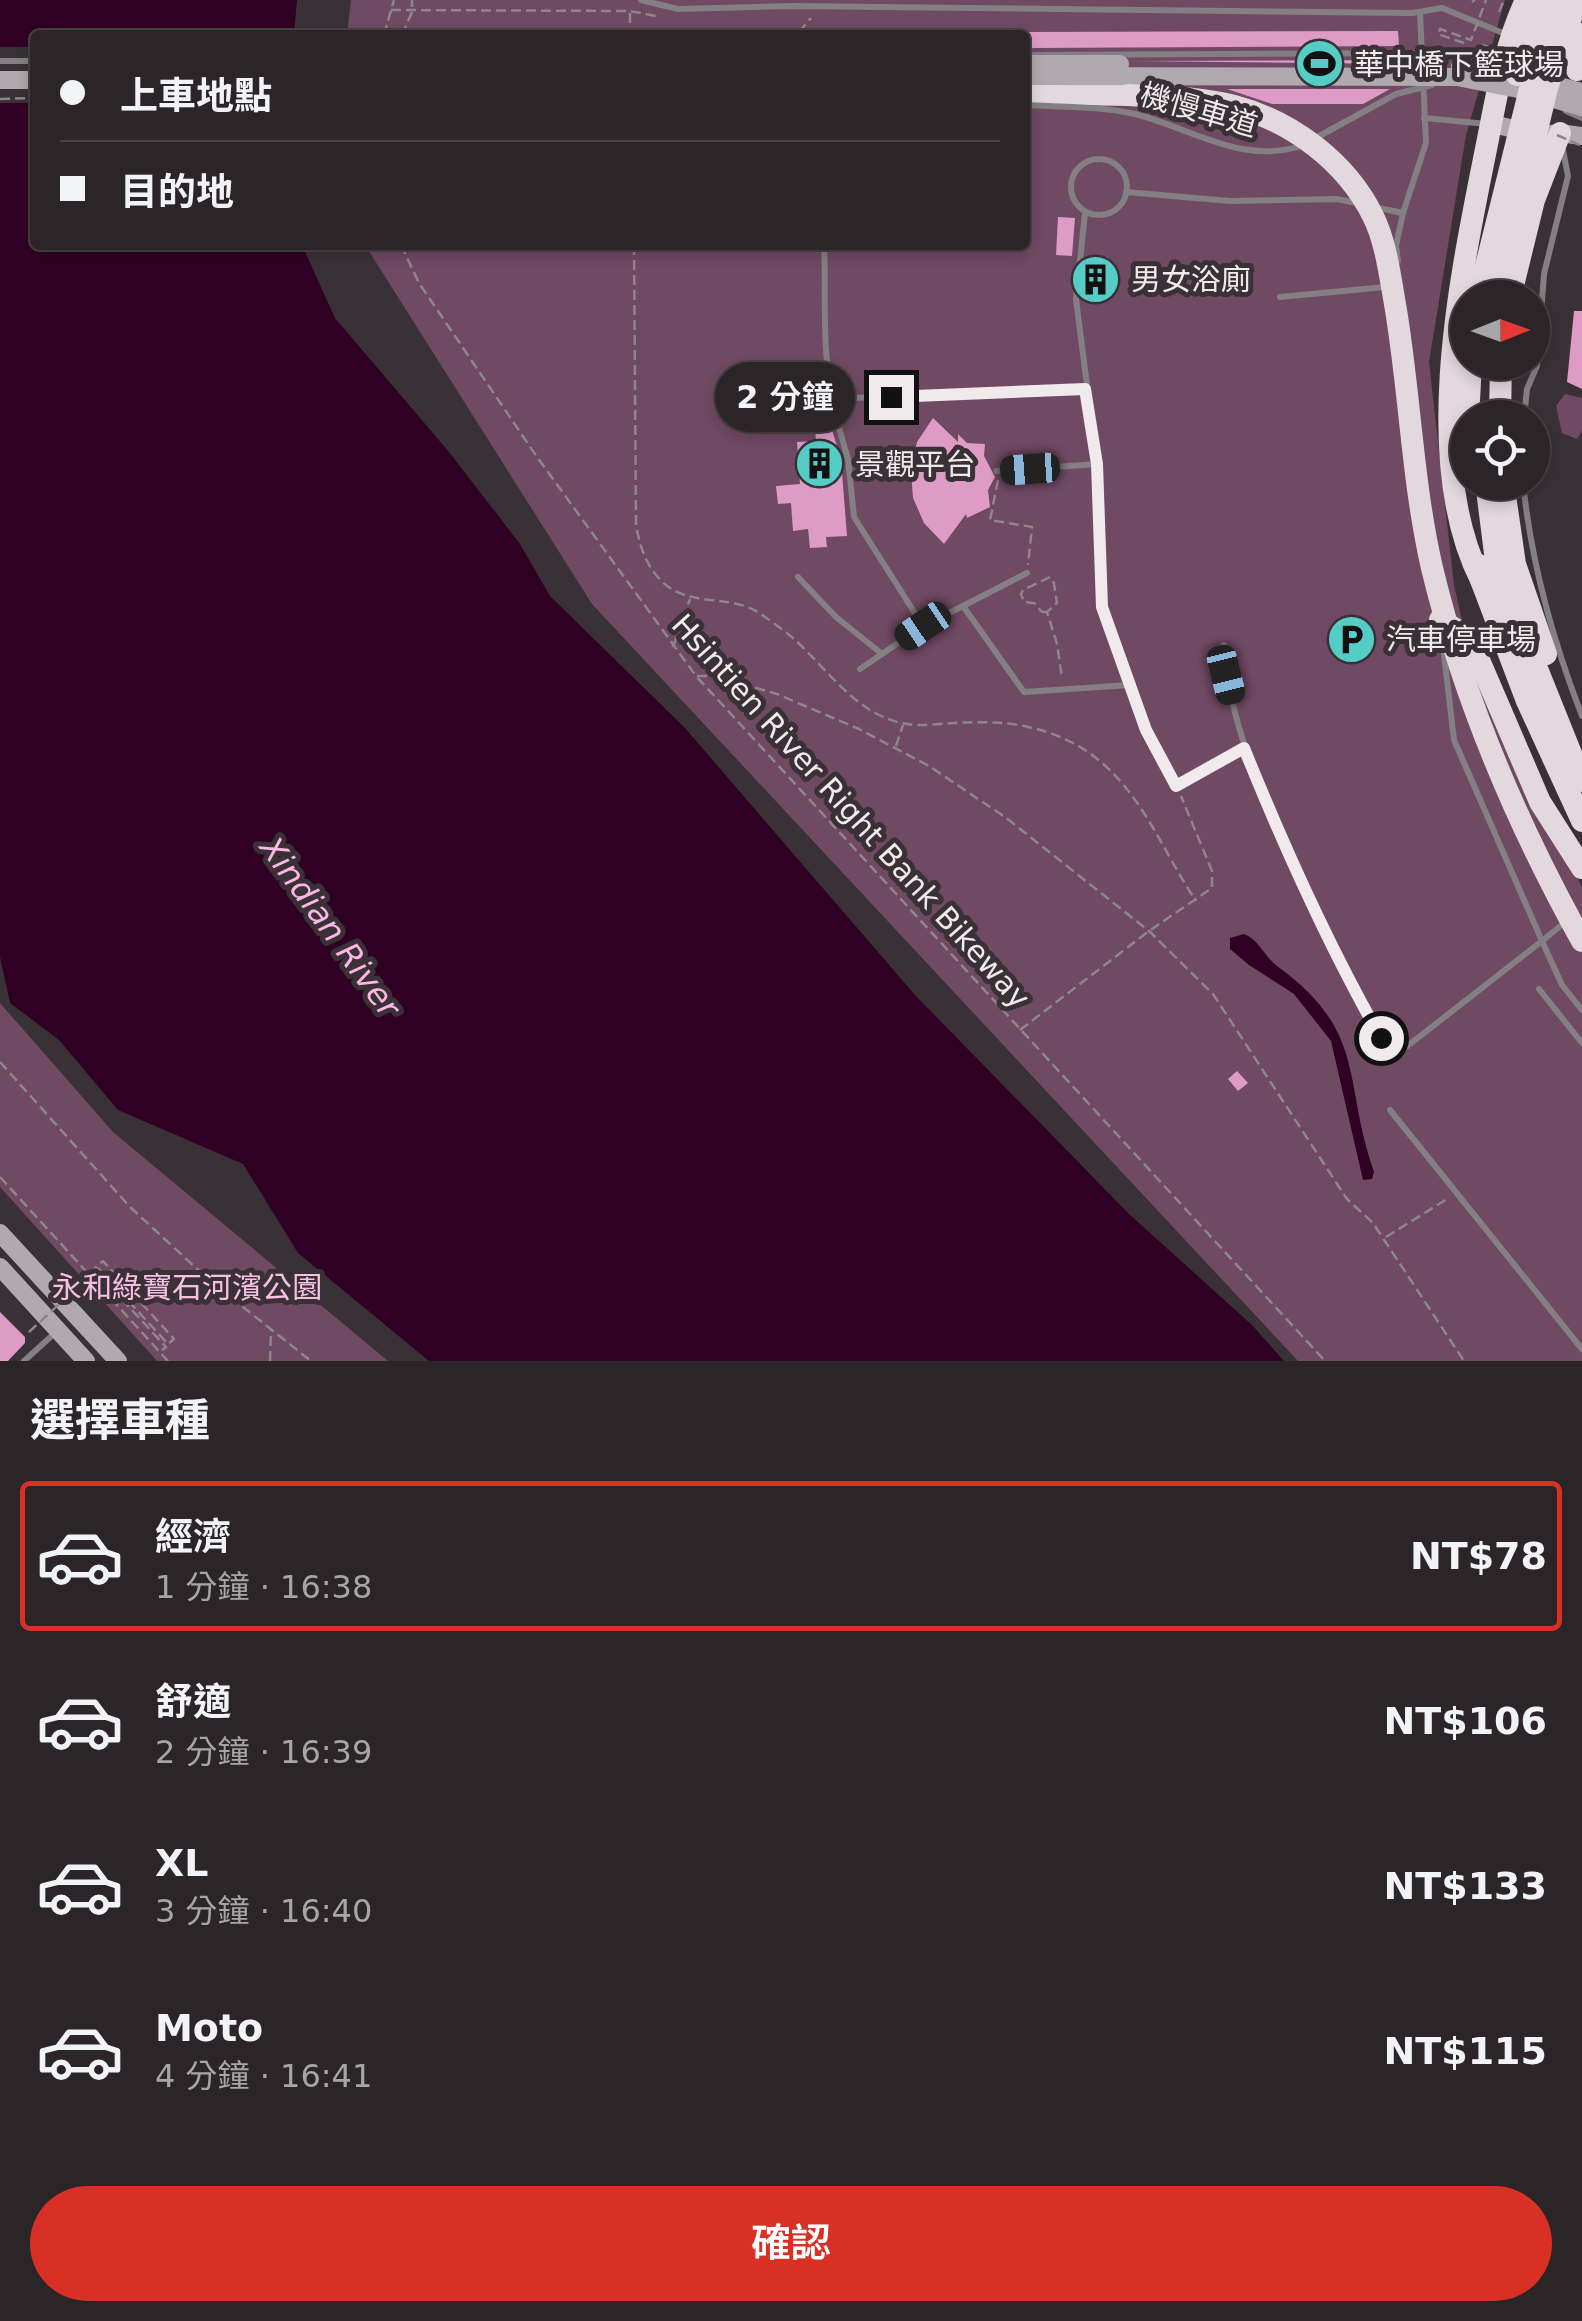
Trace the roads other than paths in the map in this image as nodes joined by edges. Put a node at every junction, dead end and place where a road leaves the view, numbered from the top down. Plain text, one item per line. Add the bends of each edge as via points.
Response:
1 (641, 0) edge
2 (1526, 0) edge
3 (1544, 0) edge
4 (1560, 0) edge
5 (1577, 0) edge
6 (1444, 4) edge
7 (1420, 12) junction
8 (1582, 34) edge
9 (1509, 36) junction
10 (1030, 55) edge
11 (0, 60) edge
12 (30, 63) edge
13 (1030, 64) edge
14 (30, 65) edge
15 (0, 68) edge
16 (1518, 70) junction
17 (1030, 76) edge
18 (1581, 80) edge
19 (0, 83) edge
20 (30, 83) edge
21 (1030, 92) edge
22 (1030, 105) edge
23 (1582, 108) edge
24 (1424, 118) junction
25 (1582, 118) edge
26 (1492, 124) junction
27 (1566, 134) edge
28 (1126, 192) junction
29 (1085, 213) junction
30 (1403, 213) junction
31 (1374, 217) junction
32 (824, 250) edge
33 (1462, 280) edge
34 (1482, 280) edge
35 (1500, 280) edge
36 (1514, 280) edge
37 (1401, 285) junction
38 (1280, 296) dead end
39 (1413, 318) dead end
40 (1458, 380) edge
41 (1085, 389) junction
42 (1526, 400) edge
43 (838, 401) junction
44 (1097, 464) junction
45 (997, 471) road end
46 (1471, 500) edge
47 (1488, 500) edge
48 (1505, 500) edge
49 (1526, 500) edge
50 (1027, 573) road end
51 (798, 577) dead end
52 (1480, 580) junction
53 (963, 606) junction
54 (1440, 620) junction
55 (923, 626) junction
56 (1224, 645) dead end
57 (882, 654) junction
58 (860, 668) dead end
59 (1130, 685) junction
60 (1573, 712) edge
61 (1582, 746) edge
62 (1244, 748) junction
63 (1582, 781) edge
64 (1582, 820) edge
65 (1582, 868) edge
66 (1572, 918) dead end
67 (1542, 940) junction
68 (1582, 941) edge
69 (1539, 989) dead end
70 (1582, 1010) edge
71 (1582, 1043) edge
72 (1390, 1110) dead end
73 (0, 1233) edge
74 (0, 1268) edge
75 (58, 1330) junction
76 (1582, 1349) edge
77 (24, 1361) edge
78 (86, 1361) edge
79 (118, 1361) edge

1 - 7 lane via 678,10
2 - 9 highway
3 - 16 highway, bridge
4 - 34 highway, bridge via 1531,85
5 - 35 highway, bridge via 1547,88
6 - 7 lane
6 - 9 lane
7 - 24 lane
8 - 18 highway
9 - 18 main road via 1535,44
9 - 26 highway
10 - 16 lane, 機慢車道, bridge via 1433,53 1465,54
11 - 12 lane
13 - 16 main road, bridge
14 - 15 main road
16 - 18 main road, bridge
17 - 23 main road, bridge via 1456,77
19 - 20 main road
21 - 31 highway, bridge via 1234,106 1312,143
22 - 25 lane, 機慢車道, bridge via 1131,113 1233,149 1264,152 1300,146 1423,86 1510,93
24 - 26 lane
24 - 30 lane via 1426,143
26 - 27 main road
26 - 33 highway
27 - 36 highway via 1534,200
27 - 42 lane via 1568,176 1544,274 1537,366
28 - 29 lane via 1111,212
28 - 29 lane via 1117,167 1090,161 1072,181
28 - 30 lane via 1230,201 1336,199
29 - 41 lane via 1076,300
30 - 37 lane via 1396,246
31 - 39 highway, bridge
31 - 68 highway, bridge via 1398,326 1432,568 1480,718
32 - 43 lane via 826,360
37 - 38 lane
37 - 54 lane
40 - 52 highway via 1451,458 1465,550
41 - 43 lane
41 - 44 lane
43 - 55 lane via 854,517
44 - 45 lane
44 - 59 lane via 1102,607
46 - 52 highway
47 - 63 highway via 1496,570
48 - 60 highway via 1514,564
49 - 60 lane
50 - 53 lane
51 - 57 lane
52 - 64 highway
53 - 55 lane
53 - 59 lane via 1024,692
54 - 65 highway via 1464,634 1476,653 1540,802
54 - 67 lane via 1454,740
55 - 57 lane
56 - 62 lane
57 - 58 lane
59 - 62 lane via 1176,786
60 - 61 highway
62 - 67 lane via 1331,946 1392,1058
66 - 67 lane
67 - 70 lane
69 - 71 lane
72 - 76 lane
73 - 79 main road
74 - 75 main road
75 - 77 lane
75 - 78 main road

